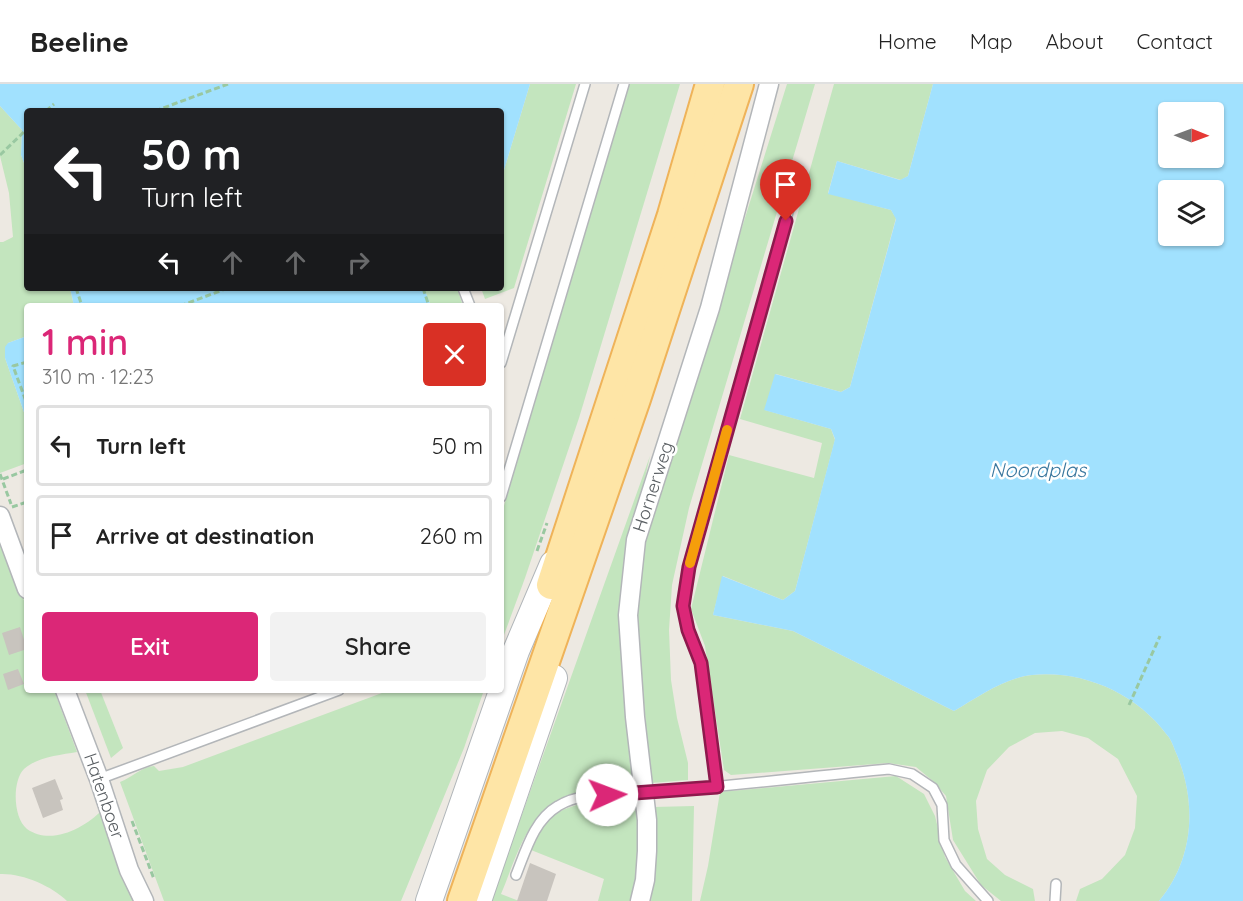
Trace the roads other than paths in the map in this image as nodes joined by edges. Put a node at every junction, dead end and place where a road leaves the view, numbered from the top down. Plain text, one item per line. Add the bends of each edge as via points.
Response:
1 (585, 84) edge
2 (624, 84) edge
3 (710, 84) edge
4 (739, 84) edge
5 (770, 84) edge
6 (729, 120) junction
7 (792, 198) dead end
8 (504, 353) edge
9 (504, 487) edge
10 (0, 516) edge
11 (572, 520) junction
12 (24, 583) edge
13 (504, 685) edge
14 (66, 693) edge
15 (331, 693) edge
16 (501, 693) edge
17 (99, 779) junction
18 (717, 787) junction
19 (644, 794) junction
20 (516, 874) dead end
21 (1056, 884) dead end
22 (144, 901) edge
23 (429, 901) edge
24 (444, 901) edge
25 (462, 901) edge
26 (478, 901) edge
27 (640, 901) edge
28 (988, 901) edge
29 (1055, 901) edge

1 - 8 lane
2 - 9 lane
3 - 11 main road via 672,215
4 - 6 main road, Hornerweg
5 - 19 street, Hornerweg via 710,308 636,540 628,615 634,717
6 - 25 main road, Hornerweg
6 - 26 main road, Hornerweg via 682,302
7 - 18 lane via 689,567 683,606 701,663
10 - 12 street via 9,552
11 - 13 main road
11 - 24 main road
14 - 17 street, Hatenboer
15 - 17 lane
16 - 23 main road
17 - 22 street, Hatenboer via 129,870
18 - 19 lane
18 - 28 lane via 889,769 912,774 933,788 942,805 944,840 956,865
19 - 20 lane via 589,796 556,807 529,841
19 - 27 street, Hornerweg via 647,850
21 - 29 lane

